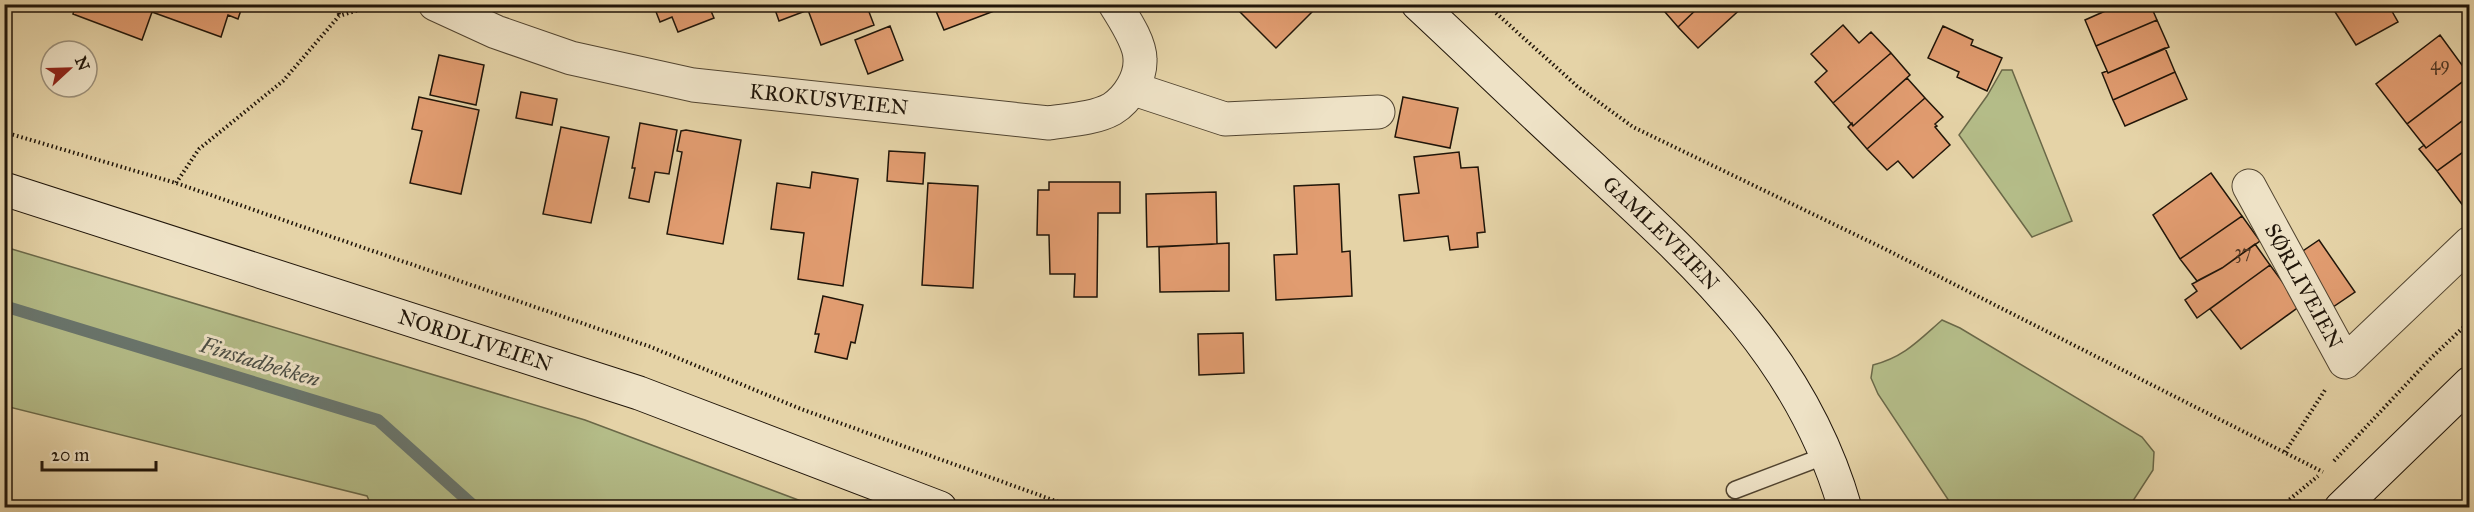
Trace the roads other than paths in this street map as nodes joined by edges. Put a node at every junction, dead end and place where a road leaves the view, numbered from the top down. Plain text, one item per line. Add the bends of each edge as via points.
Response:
1 (435, 4) edge
2 (1115, 4) edge
3 (1418, 4) edge
4 (1134, 89) junction
5 (1378, 112) dead end
6 (2249, 186) dead end
7 (4, 189) edge
8 (2469, 243) edge
9 (2469, 383) edge
10 (1827, 455) junction
11 (1735, 490) dead end
12 (940, 507) edge
13 (1845, 507) edge
14 (2341, 507) edge

1 - 4 street, KROKUSVEIEN via 496,32 571,58 693,85 1049,123 1112,109
2 - 4 street via 1130,28 1140,59
3 - 10 street, GAMLEVEIEN via 1729,299 1778,362
4 - 5 street via 1225,119
6 - 8 street, SØRLIVEIEN via 2345,362
7 - 12 street, NORDLIVEIEN via 639,393
9 - 14 street
10 - 11 lane
10 - 13 street, GAMLEVEIEN

